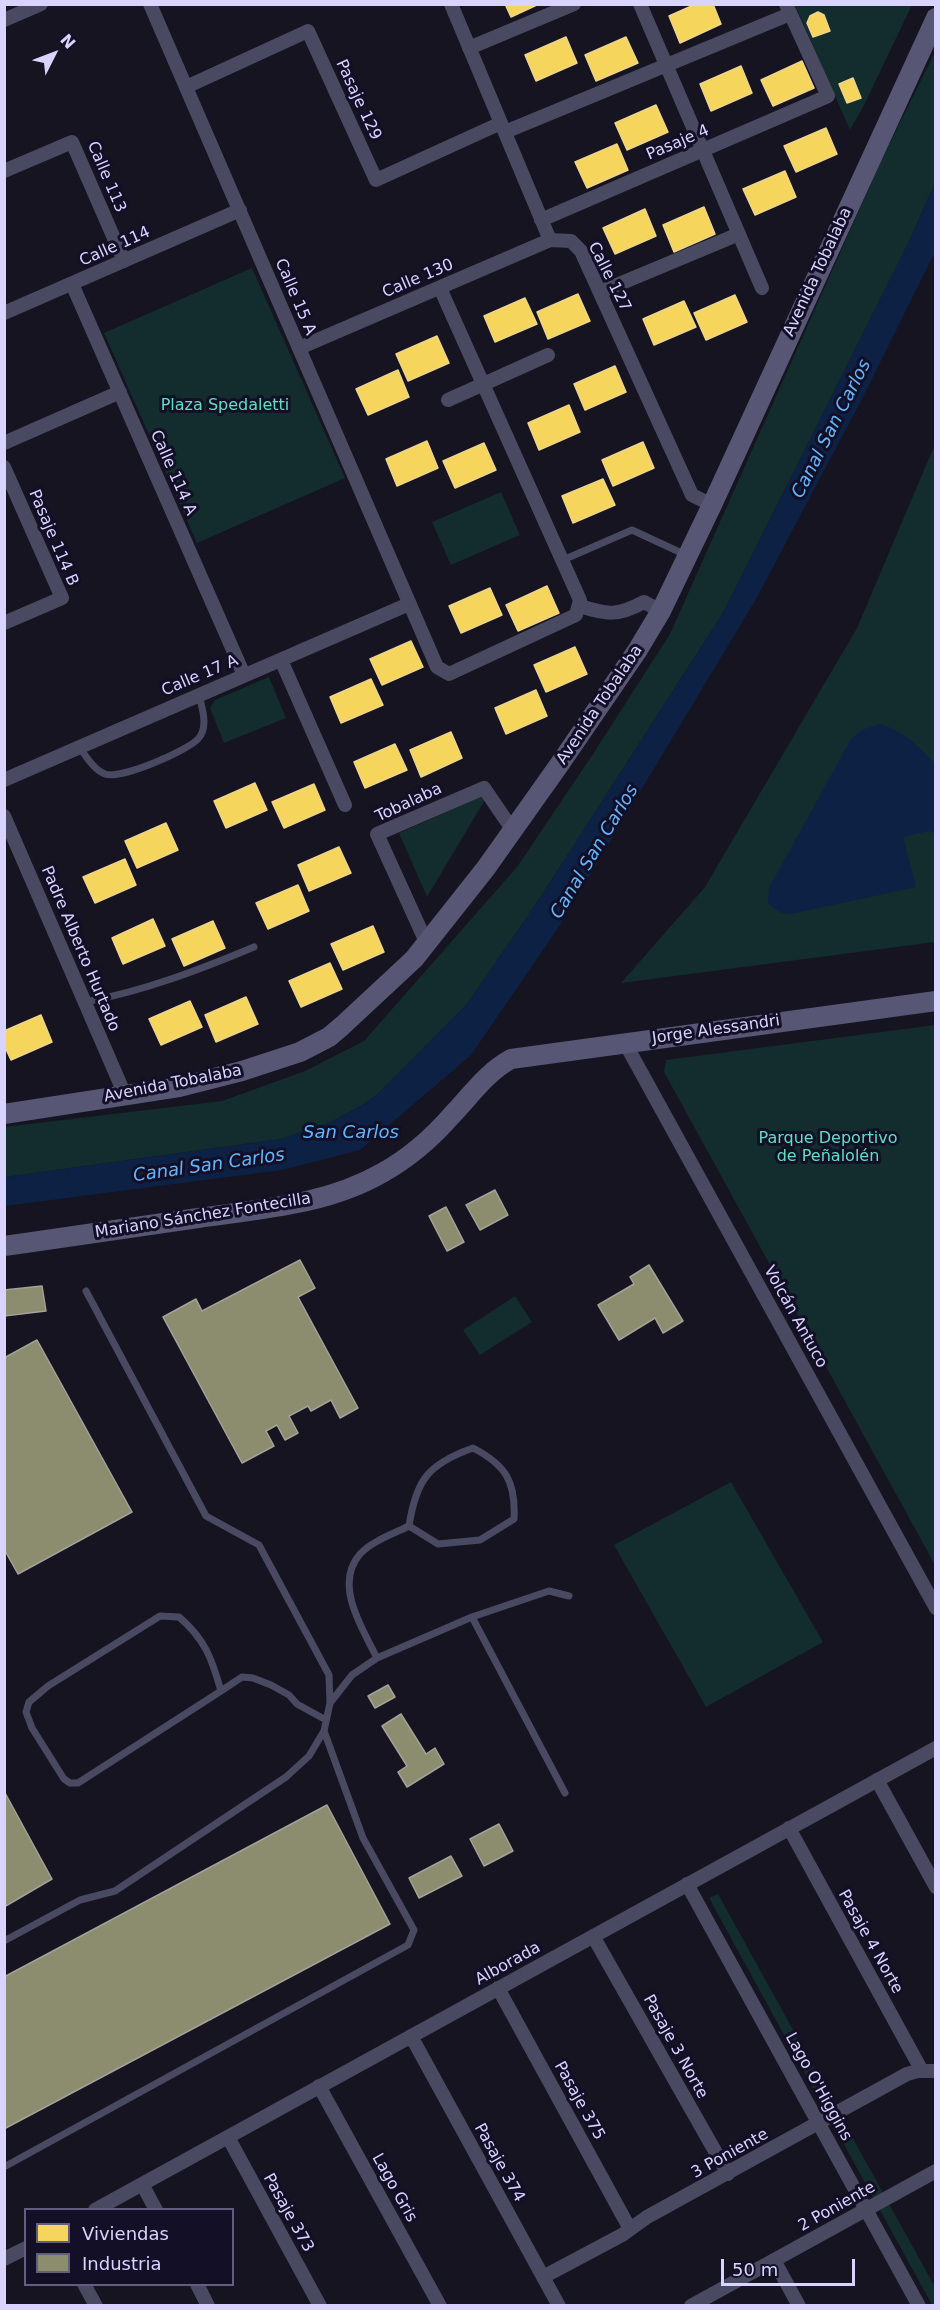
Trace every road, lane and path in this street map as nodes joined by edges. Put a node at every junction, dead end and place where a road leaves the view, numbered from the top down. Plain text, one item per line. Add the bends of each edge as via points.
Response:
1 (40, 4) edge
2 (150, 4) edge
3 (451, 4) edge
4 (574, 4) edge
5 (640, 4) edge
6 (788, 9) edge
7 (936, 18) edge
8 (4, 20) edge
9 (469, 48) junction
10 (666, 65) junction
11 (186, 87) junction
12 (503, 128) junction
13 (702, 150) junction
14 (4, 171) edge
15 (240, 210) junction
16 (541, 220) junction
17 (739, 234) junction
18 (550, 240) junction
19 (124, 261) junction
20 (72, 284) junction
21 (440, 288) junction
22 (762, 288) dead end
23 (600, 292) junction
24 (4, 314) edge
25 (299, 348) junction
26 (548, 355) dead end
27 (483, 384) junction
28 (120, 392) junction
29 (448, 400) dead end
30 (4, 442) edge
31 (4, 467) edge
32 (712, 505) junction
33 (688, 556) junction
34 (563, 560) junction
35 (409, 604) junction
36 (580, 606) junction
37 (661, 611) junction
38 (4, 623) edge
39 (281, 660) junction
40 (244, 675) junction
41 (199, 694) junction
42 (79, 747) junction
43 (4, 780) edge
44 (345, 805) dead end
45 (4, 816) edge
46 (512, 829) junction
47 (427, 944) junction
48 (254, 947) dead end
49 (936, 1000) edge
50 (85, 1002) junction
51 (625, 1043) junction
52 (499, 1066) joint
53 (125, 1095) junction
54 (4, 1114) edge
55 (4, 1246) edge
56 (86, 1291) dead end
57 (409, 1526) junction
58 (569, 1596) dead end
59 (936, 1608) edge
60 (472, 1617) junction
61 (377, 1658) junction
62 (221, 1691) junction
63 (330, 1703) junction
64 (326, 1720) junction
65 (324, 1731) junction
66 (936, 1748) edge
67 (877, 1780) junction
68 (565, 1793) dead end
69 (789, 1828) junction
70 (687, 1884) junction
71 (936, 1887) edge
72 (593, 1936) junction
73 (4, 1941) edge
74 (498, 1988) junction
75 (411, 2036) junction
76 (929, 2071) edge
77 (320, 2086) junction
78 (819, 2124) junction
79 (228, 2137) junction
80 (4, 2167) edge
81 (936, 2171) edge
82 (728, 2174) junction
83 (142, 2184) junction
84 (99, 2208) edge
85 (155, 2208) edge
86 (867, 2209) junction
87 (630, 2229) junction
88 (24, 2249) edge
89 (4, 2259) edge
90 (774, 2260) junction
91 (543, 2277) junction
92 (85, 2286) edge
93 (198, 2286) edge
94 (96, 2306) edge
95 (208, 2306) edge
96 (320, 2306) edge
97 (440, 2306) edge
98 (559, 2306) edge
99 (691, 2306) edge
100 (799, 2306) edge
101 (920, 2306) edge

1 - 8 street
2 - 11 street, Calle 15 A
3 - 9 street
4 - 9 street
5 - 10 street
6 - 10 street, Pasaje 129
6 - 13 street, Pasaje 4 via 828,96
7 - 32 main road, Avenida Tobalaba
9 - 12 street
10 - 12 street, Pasaje 129
10 - 13 street
11 - 12 street, Pasaje 129 via 308,32 376,180
11 - 15 street, Calle 15 A
12 - 16 street
13 - 16 street, Pasaje 4
13 - 17 street
14 - 19 street, Calle 113 via 72,142
15 - 19 street, Calle 114
15 - 25 street, Calle 15 A
16 - 18 street
17 - 22 street
17 - 23 street
18 - 21 street, Calle 130
18 - 23 street, Calle 127 via 571,241 581,251
19 - 20 street, Calle 114
20 - 24 street, Calle 114
20 - 28 street, Calle 114 A
21 - 25 street, Calle 130
21 - 27 street
23 - 32 street, Calle 127 via 692,495
25 - 35 street, Calle 15 A
26 - 27 street
27 - 29 street
27 - 34 street
28 - 30 street
28 - 40 street, Calle 114 A
31 - 38 street, Pasaje 114 B via 62,598
32 - 33 main road, Avenida Tobalaba
33 - 34 lane via 632,530
33 - 37 main road, Avenida Tobalaba
34 - 36 street
35 - 36 street, Calle 15 A via 437,667 448,674 576,615
35 - 39 street, Calle 17 A
36 - 37 street via 601,612 625,612 644,602
37 - 46 main road, Avenida Tobalaba via 616,683
39 - 40 street, Calle 17 A
39 - 44 street
40 - 41 street, Calle 17 A
41 - 42 street, Calle 17 A
41 - 42 lane via 204,726 198,739 137,771 105,774
42 - 43 street, Calle 17 A
45 - 50 street, Padre Alberto Hurtado
46 - 47 main road, Avenida Tobalaba
46 - 47 street, Tobalaba via 484,788 377,834
47 - 53 main road, Avenida Tobalaba via 336,1032 315,1045 242,1071 179,1087
48 - 50 lane via 163,982
49 - 51 main road, Jorge Alessandri
50 - 53 street, Padre Alberto Hurtado
51 - 52 main road, Jorge Alessandri via 526,1056
51 - 59 street, Volcán Antuco
52 - 55 main road, Mariano Sánchez Fontecilla via 415,1151 381,1174 343,1191 287,1205
53 - 54 main road, Avenida Tobalaba
56 - 63 lane via 206,1516 259,1545 329,1675
57 - 57 lane via 438,1544 480,1540 514,1519 515,1498 508,1477 493,1458 473,1448 450,1456 426,1474 413,1502
57 - 61 lane via 360,1555 350,1576 351,1603
58 - 60 lane via 549,1591
60 - 61 lane
60 - 68 lane
61 - 63 lane via 352,1675
62 - 62 lane via 213,1660 200,1636 179,1617 160,1616 48,1686 29,1702 27,1713 32,1728 70,1784 78,1783
62 - 64 lane via 242,1677 253,1678 289,1695
63 - 64 lane
64 - 65 lane
65 - 73 lane via 309,1756 286,1777 115,1891 80,1900
65 - 80 lane via 363,1838 414,1930 408,1945
66 - 67 street, Alborada
67 - 69 street, Alborada
67 - 71 street
69 - 70 street, Alborada
69 - 76 street, Pasaje 4 Norte
70 - 72 street, Alborada
70 - 78 street, Lago O'Higgins
72 - 74 street, Alborada
72 - 82 street, Pasaje 3 Norte
74 - 75 street, Alborada
74 - 87 street, Pasaje 375
75 - 77 street, Alborada
75 - 91 street, Pasaje 374
76 - 78 street, 3 Poniente via 907,2074
77 - 79 street, Alborada
77 - 97 street, Lago Gris
78 - 82 street, 3 Poniente
78 - 86 street, Lago O'Higgins
79 - 83 street, Alborada
79 - 96 street, Pasaje 373
81 - 86 street, 2 Poniente
82 - 87 street, 3 Poniente
83 - 84 street, Alborada
83 - 85 street
86 - 90 street, 2 Poniente
86 - 101 street, Lago O'Higgins
87 - 91 street, 3 Poniente
88 - 89 street
90 - 99 street, 2 Poniente
90 - 100 street
91 - 98 street, Pasaje 374
92 - 94 street
93 - 95 street

